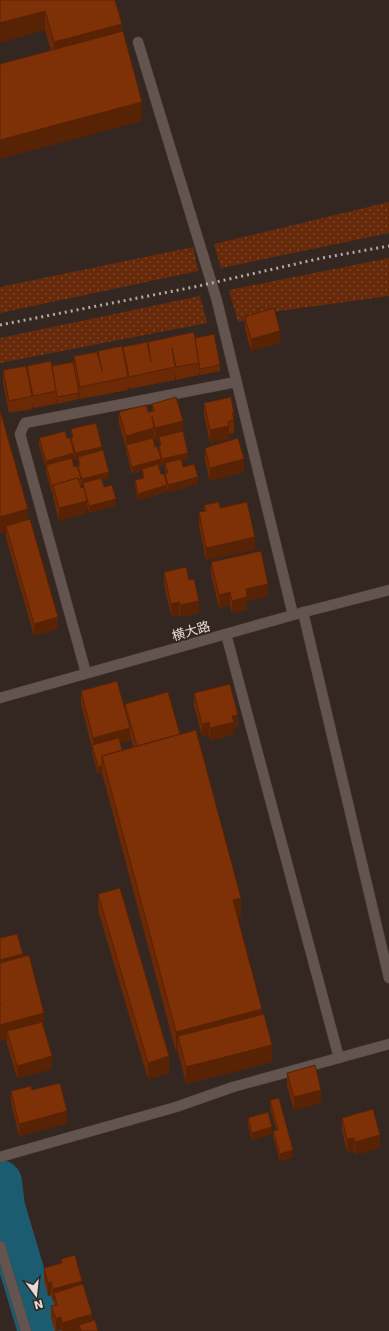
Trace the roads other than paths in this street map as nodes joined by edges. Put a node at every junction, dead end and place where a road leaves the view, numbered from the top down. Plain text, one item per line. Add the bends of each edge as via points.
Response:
1 (138, 42) dead end
2 (236, 382) junction
3 (389, 590) edge
4 (298, 613) junction
5 (226, 634) junction
6 (86, 674) junction
7 (0, 698) edge
8 (389, 978) edge
9 (389, 1044) edge
10 (339, 1058) junction
11 (0, 1157) edge
12 (0, 1246) edge
13 (26, 1331) edge

1 - 2 street via 217,301
2 - 4 street
2 - 6 street via 25,423 20,434
3 - 4 street, 横大路
4 - 5 street, 横大路
4 - 8 street
5 - 6 street, 横大路
5 - 10 street
6 - 7 street, 横大路
9 - 10 street
10 - 11 street
12 - 13 street

